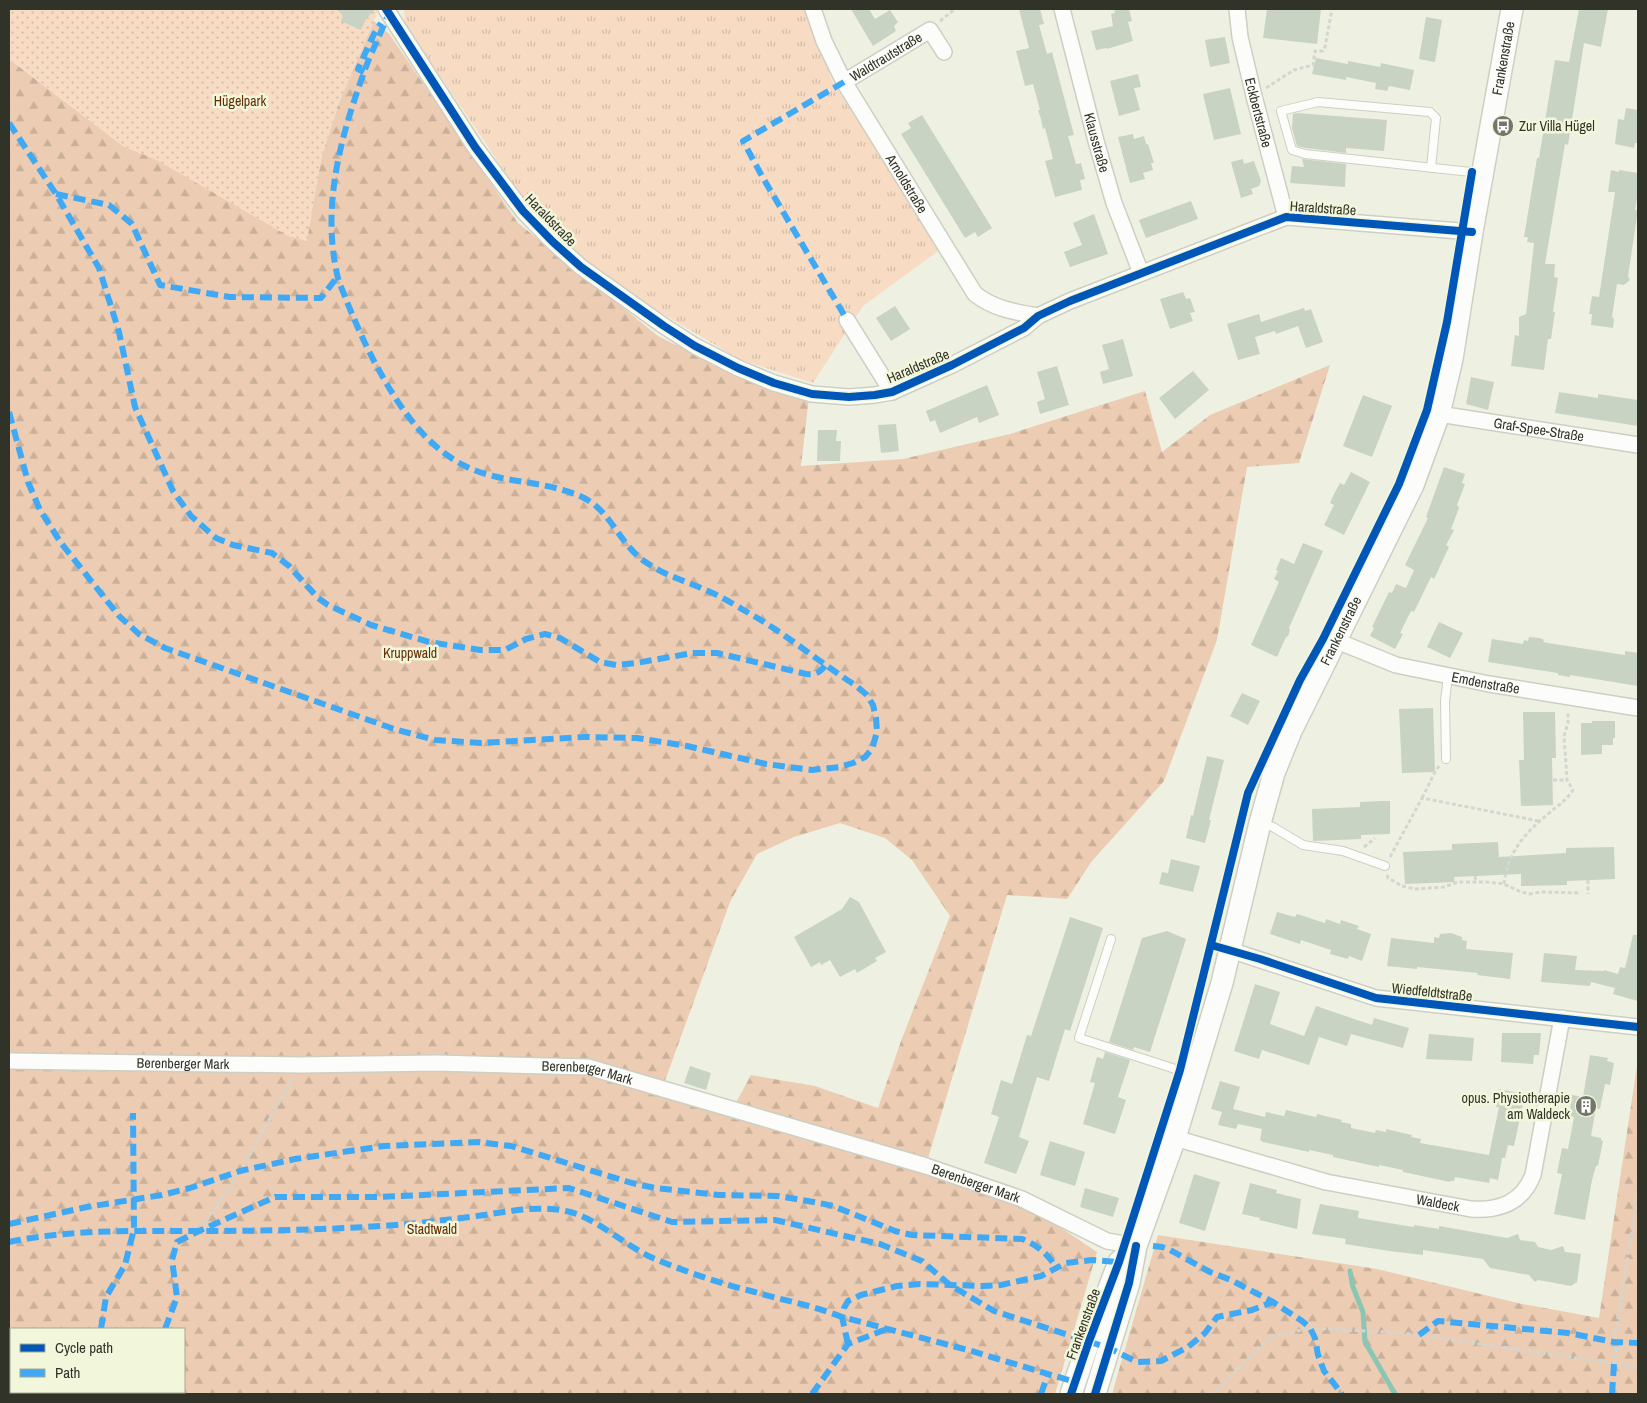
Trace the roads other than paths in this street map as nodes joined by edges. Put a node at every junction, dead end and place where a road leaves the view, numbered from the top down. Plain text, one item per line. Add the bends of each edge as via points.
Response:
1 (386, 9) edge
2 (813, 9) edge
3 (1062, 9) edge
4 (1237, 9) edge
5 (1512, 9) edge
6 (944, 52) dead end
7 (844, 82) junction
8 (1431, 168) junction
9 (1482, 174) junction
10 (1286, 217) junction
11 (1472, 232) junction
12 (1141, 273) junction
13 (1038, 316) junction
14 (847, 320) dead end
15 (892, 392) junction
16 (1439, 414) junction
17 (1638, 445) edge
18 (1337, 641) junction
19 (1448, 676) junction
20 (1638, 708) edge
21 (1446, 759) road end
22 (1260, 823) junction
23 (1385, 866) road end
24 (1111, 939) dead end
25 (1230, 950) junction
26 (1562, 1018) junction
27 (1638, 1027) edge
28 (9, 1061) edge
29 (1194, 1075) junction
30 (1175, 1138) junction
31 (1136, 1246) junction
32 (1071, 1394) edge
33 (1095, 1394) edge

1 - 15 street, Haraldstraße via 475,148 523,211 581,267 695,346 774,383 812,394 849,397
2 - 7 street, Arnoldstraße
3 - 12 street, Klausstraße via 1114,203
4 - 10 street, Eckbertstraße via 1240,37
5 - 9 main road, Frankenstraße
6 - 7 street, Waldtrautstraße via 930,30
7 - 13 street, Arnoldstraße via 975,294 996,307
8 - 8 lane via 1292,150 1281,111 1318,102 1430,112 1436,118
8 - 9 lane
9 - 11 main road, Frankenstraße
10 - 11 street, Haraldstraße
10 - 12 street, Haraldstraße
11 - 16 main road, Frankenstraße via 1452,359
12 - 13 street, Haraldstraße
13 - 15 street, Haraldstraße via 1024,328 984,350
14 - 15 street
16 - 17 street, Graf-Spee-Straße
16 - 18 main road, Frankenstraße via 1412,485
18 - 19 street, Emdenstraße via 1396,665
18 - 22 main road, Frankenstraße via 1291,731 1274,773
19 - 20 street, Emdenstraße
19 - 21 lane
22 - 23 lane via 1303,845 1343,851
22 - 25 main road, Frankenstraße
24 - 29 lane via 1078,1038
25 - 26 street, Wiedfeldtstraße via 1376,998
25 - 29 main road, Frankenstraße
26 - 27 street, Wiedfeldtstraße
26 - 30 street, Waldeck via 1533,1175 1519,1197 1498,1208 1471,1209 1326,1182
28 - 31 street, Berenberger Mark via 588,1067 926,1166 1022,1199 1107,1241
29 - 30 main road, Frankenstraße
30 - 31 main road, Frankenstraße
31 - 32 main road, Frankenstraße via 1119,1262
31 - 33 main road, Frankenstraße via 1129,1283

